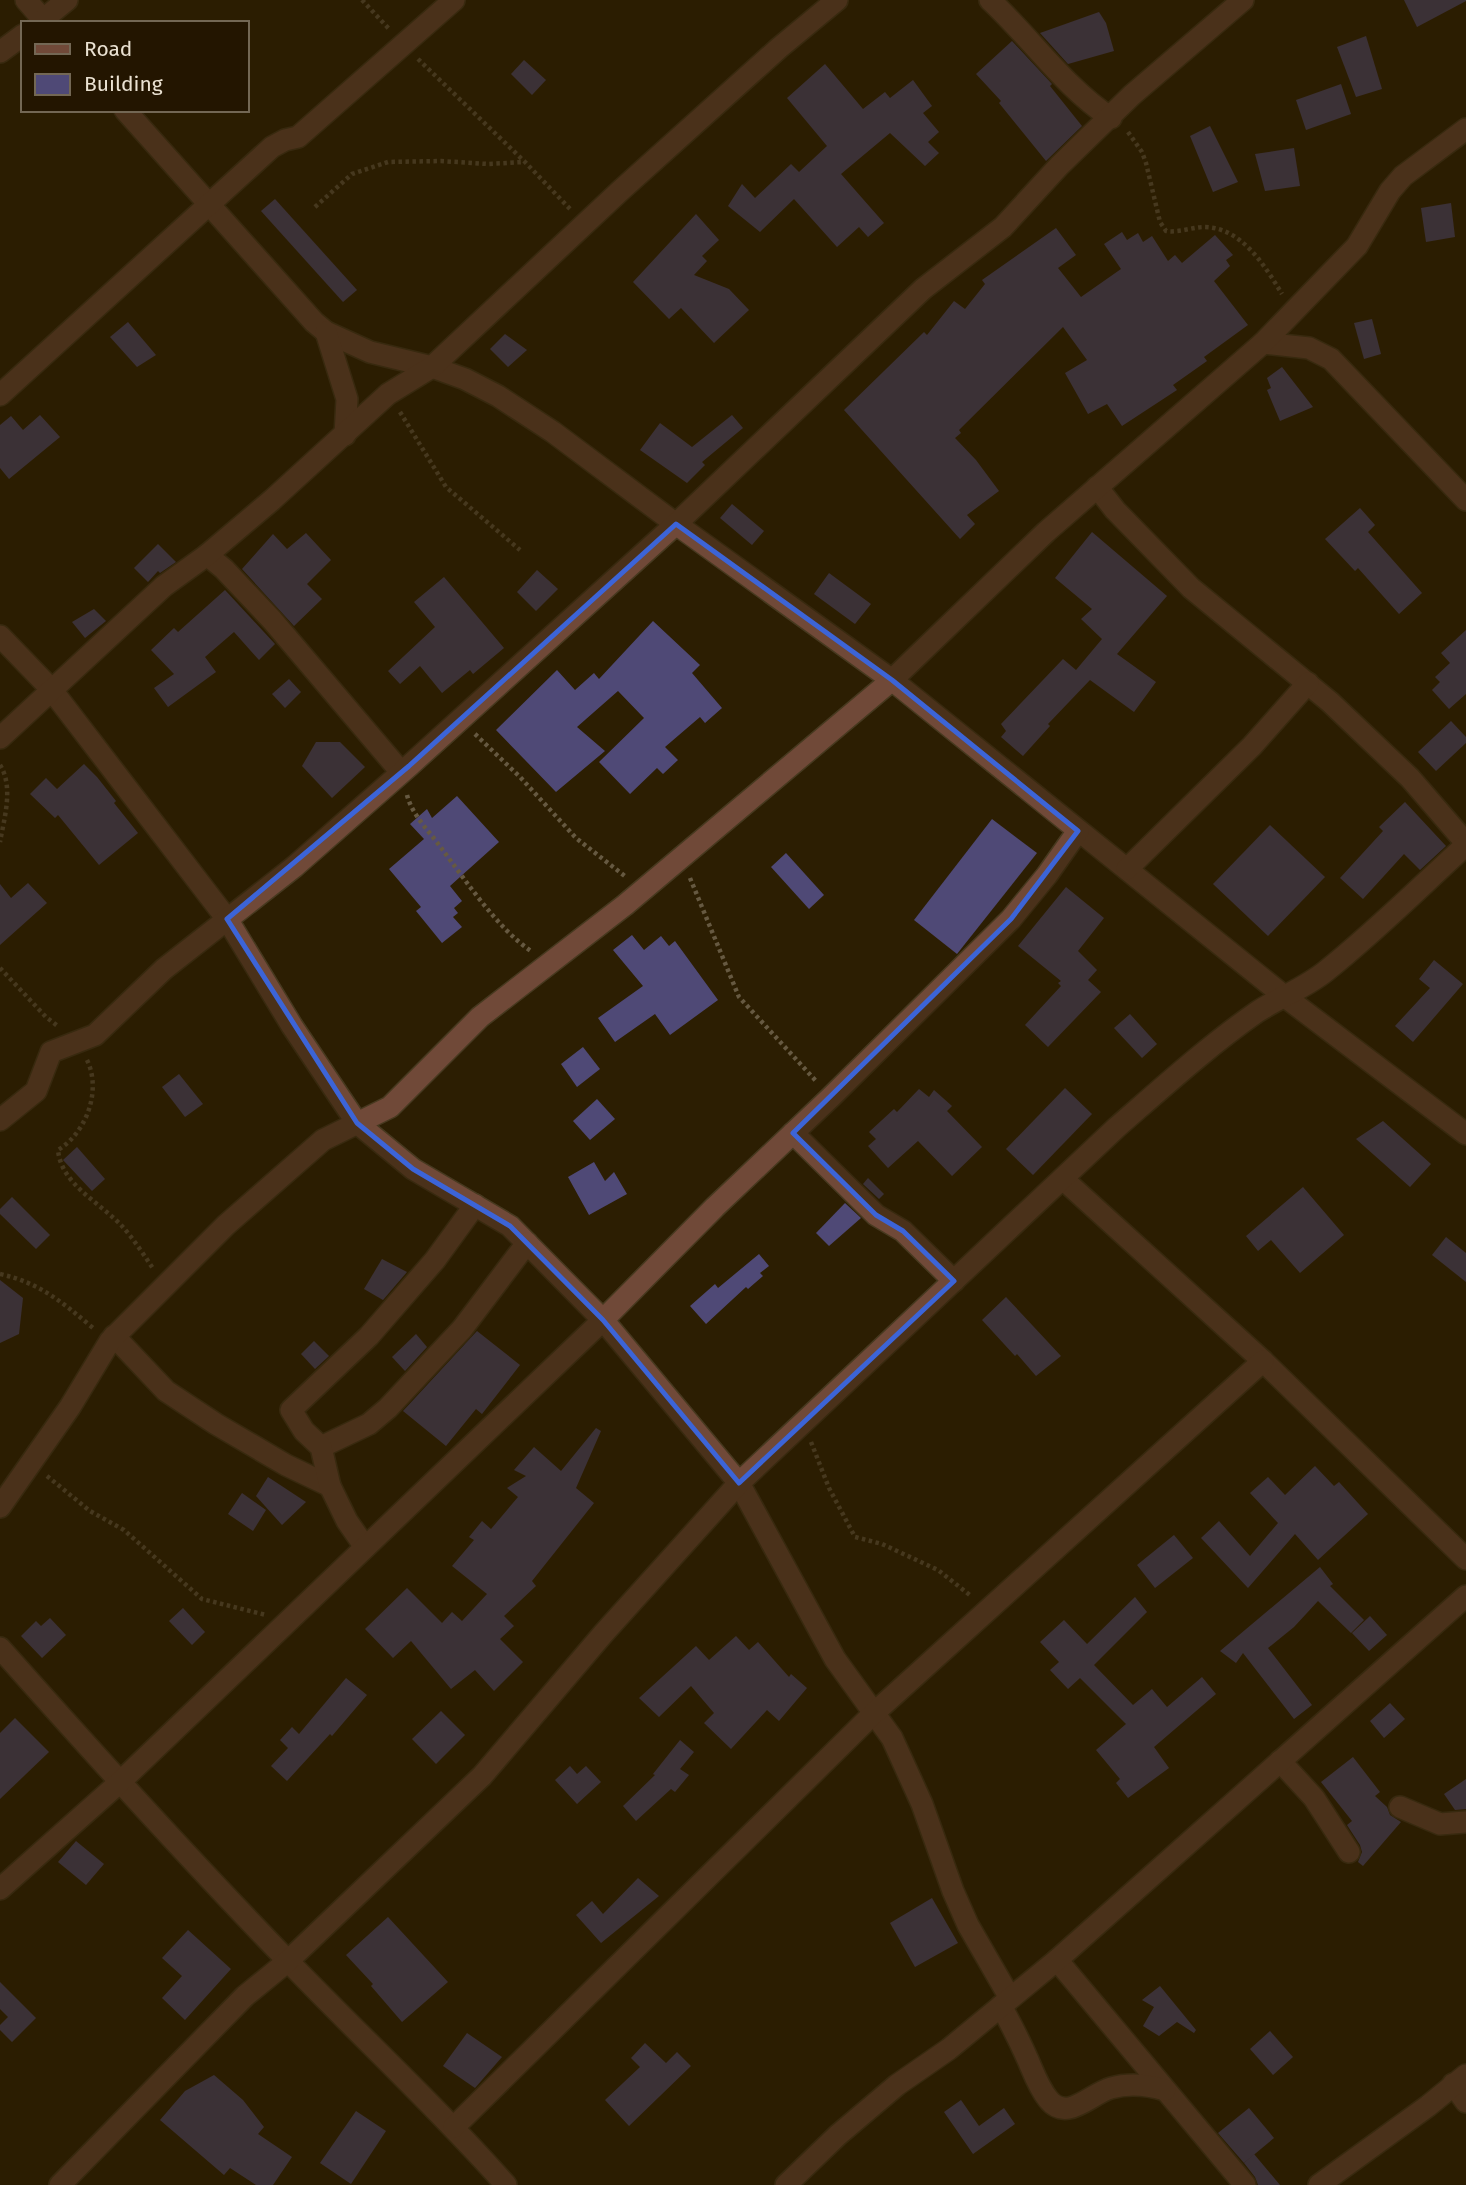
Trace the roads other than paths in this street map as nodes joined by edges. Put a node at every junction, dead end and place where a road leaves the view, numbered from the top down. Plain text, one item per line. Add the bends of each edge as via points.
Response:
1 (26, 0) edge
2 (67, 0) edge
3 (454, 0) edge
4 (837, 0) edge
5 (990, 0) edge
6 (1242, 0) edge
7 (41, 21) edge
8 (43, 21) edge
9 (21, 36) edge
10 (0, 52) edge
11 (127, 112) edge
12 (1111, 118) junction
13 (1466, 129) edge
14 (210, 205) junction
15 (326, 332) junction
16 (1263, 343) junction
17 (432, 367) junction
18 (0, 395) edge
19 (345, 435) junction
20 (1097, 487) junction
21 (1464, 496) edge
22 (676, 524) junction
23 (207, 555) junction
24 (0, 636) edge
25 (892, 680) junction
26 (1308, 683) junction
27 (51, 689) junction
28 (0, 738) edge
29 (401, 772) junction
30 (1078, 831) junction
31 (1466, 844) edge
32 (1127, 869) junction
33 (227, 919) junction
34 (1284, 996) junction
35 (0, 1120) edge
36 (357, 1124) junction
37 (793, 1133) junction
38 (1466, 1134) edge
39 (1063, 1179) junction
40 (475, 1205) junction
41 (527, 1244) junction
42 (954, 1281) junction
43 (603, 1320) junction
44 (112, 1339) junction
45 (1263, 1361) junction
46 (321, 1447) junction
47 (739, 1483) junction
48 (330, 1486) junction
49 (0, 1507) edge
50 (365, 1547) junction
51 (1466, 1559) edge
52 (1466, 1596) edge
53 (0, 1648) edge
54 (873, 1714) junction
55 (1280, 1761) junction
56 (119, 1783) junction
57 (1400, 1807) dead end
58 (1466, 1822) edge
59 (1349, 1852) dead end
60 (0, 1889) edge
61 (1056, 1960) junction
62 (288, 1961) junction
63 (1006, 2002) junction
64 (1459, 2080) edge
65 (1165, 2090) junction
66 (1466, 2102) edge
67 (454, 2127) junction
68 (60, 2185) edge
69 (506, 2185) edge
70 (786, 2185) edge
71 (1245, 2185) edge
72 (1319, 2185) edge

1 - 7 street
2 - 8 street
3 - 14 street via 298,137 272,147
4 - 17 street via 584,224
5 - 12 street via 1087,102
6 - 12 street
9 - 10 street
11 - 14 street
12 - 22 street via 1003,227 923,289
13 - 16 street via 1403,176 1357,246
14 - 15 street
14 - 18 street
15 - 17 street via 370,352
15 - 19 street via 347,399
16 - 20 street
16 - 21 street via 1310,348 1331,359
17 - 19 street via 388,394
17 - 22 street via 498,396
19 - 23 street
20 - 25 street
20 - 26 street via 1191,589
22 - 25 street
22 - 29 street
23 - 27 street via 164,586
23 - 29 street via 264,611
24 - 27 street
25 - 30 street
25 - 36 street via 643,890 480,1017 390,1107
26 - 31 street via 1410,778
26 - 32 street via 1252,747
27 - 28 street
27 - 33 street
29 - 33 street via 294,867
30 - 32 street
30 - 37 street via 1011,919
31 - 34 street via 1328,969
32 - 34 street
33 - 35 street via 164,969 95,1035 51,1052 36,1091
33 - 36 street
34 - 38 street
34 - 39 street via 1171,1080
36 - 40 street via 413,1169
36 - 44 street via 323,1140 226,1225
37 - 42 street via 876,1215 903,1231
37 - 43 street
39 - 42 street
39 - 45 street
40 - 41 street via 510,1226
40 - 46 street via 435,1260 369,1336 291,1410
41 - 43 street
41 - 46 street via 462,1329 388,1408 369,1424
42 - 47 street
43 - 47 street
43 - 50 street
44 - 48 street via 166,1391 286,1465
44 - 49 street
45 - 51 street
45 - 54 street
46 - 48 street
47 - 54 street via 835,1659
47 - 62 street via 482,1776
48 - 50 street
50 - 56 street
52 - 55 street
53 - 56 street
54 - 63 street via 907,1766 953,1891
54 - 67 street
55 - 59 street via 1314,1798
55 - 61 street
56 - 60 street
56 - 62 street
57 - 58 street via 1440,1824
61 - 63 street
61 - 65 street
62 - 67 street
62 - 68 street via 225,2015
63 - 65 street via 1038,2085 1058,2107 1075,2107 1111,2088 1148,2085
63 - 70 street via 897,2085
64 - 66 street
64 - 72 street
65 - 71 street
67 - 69 street

